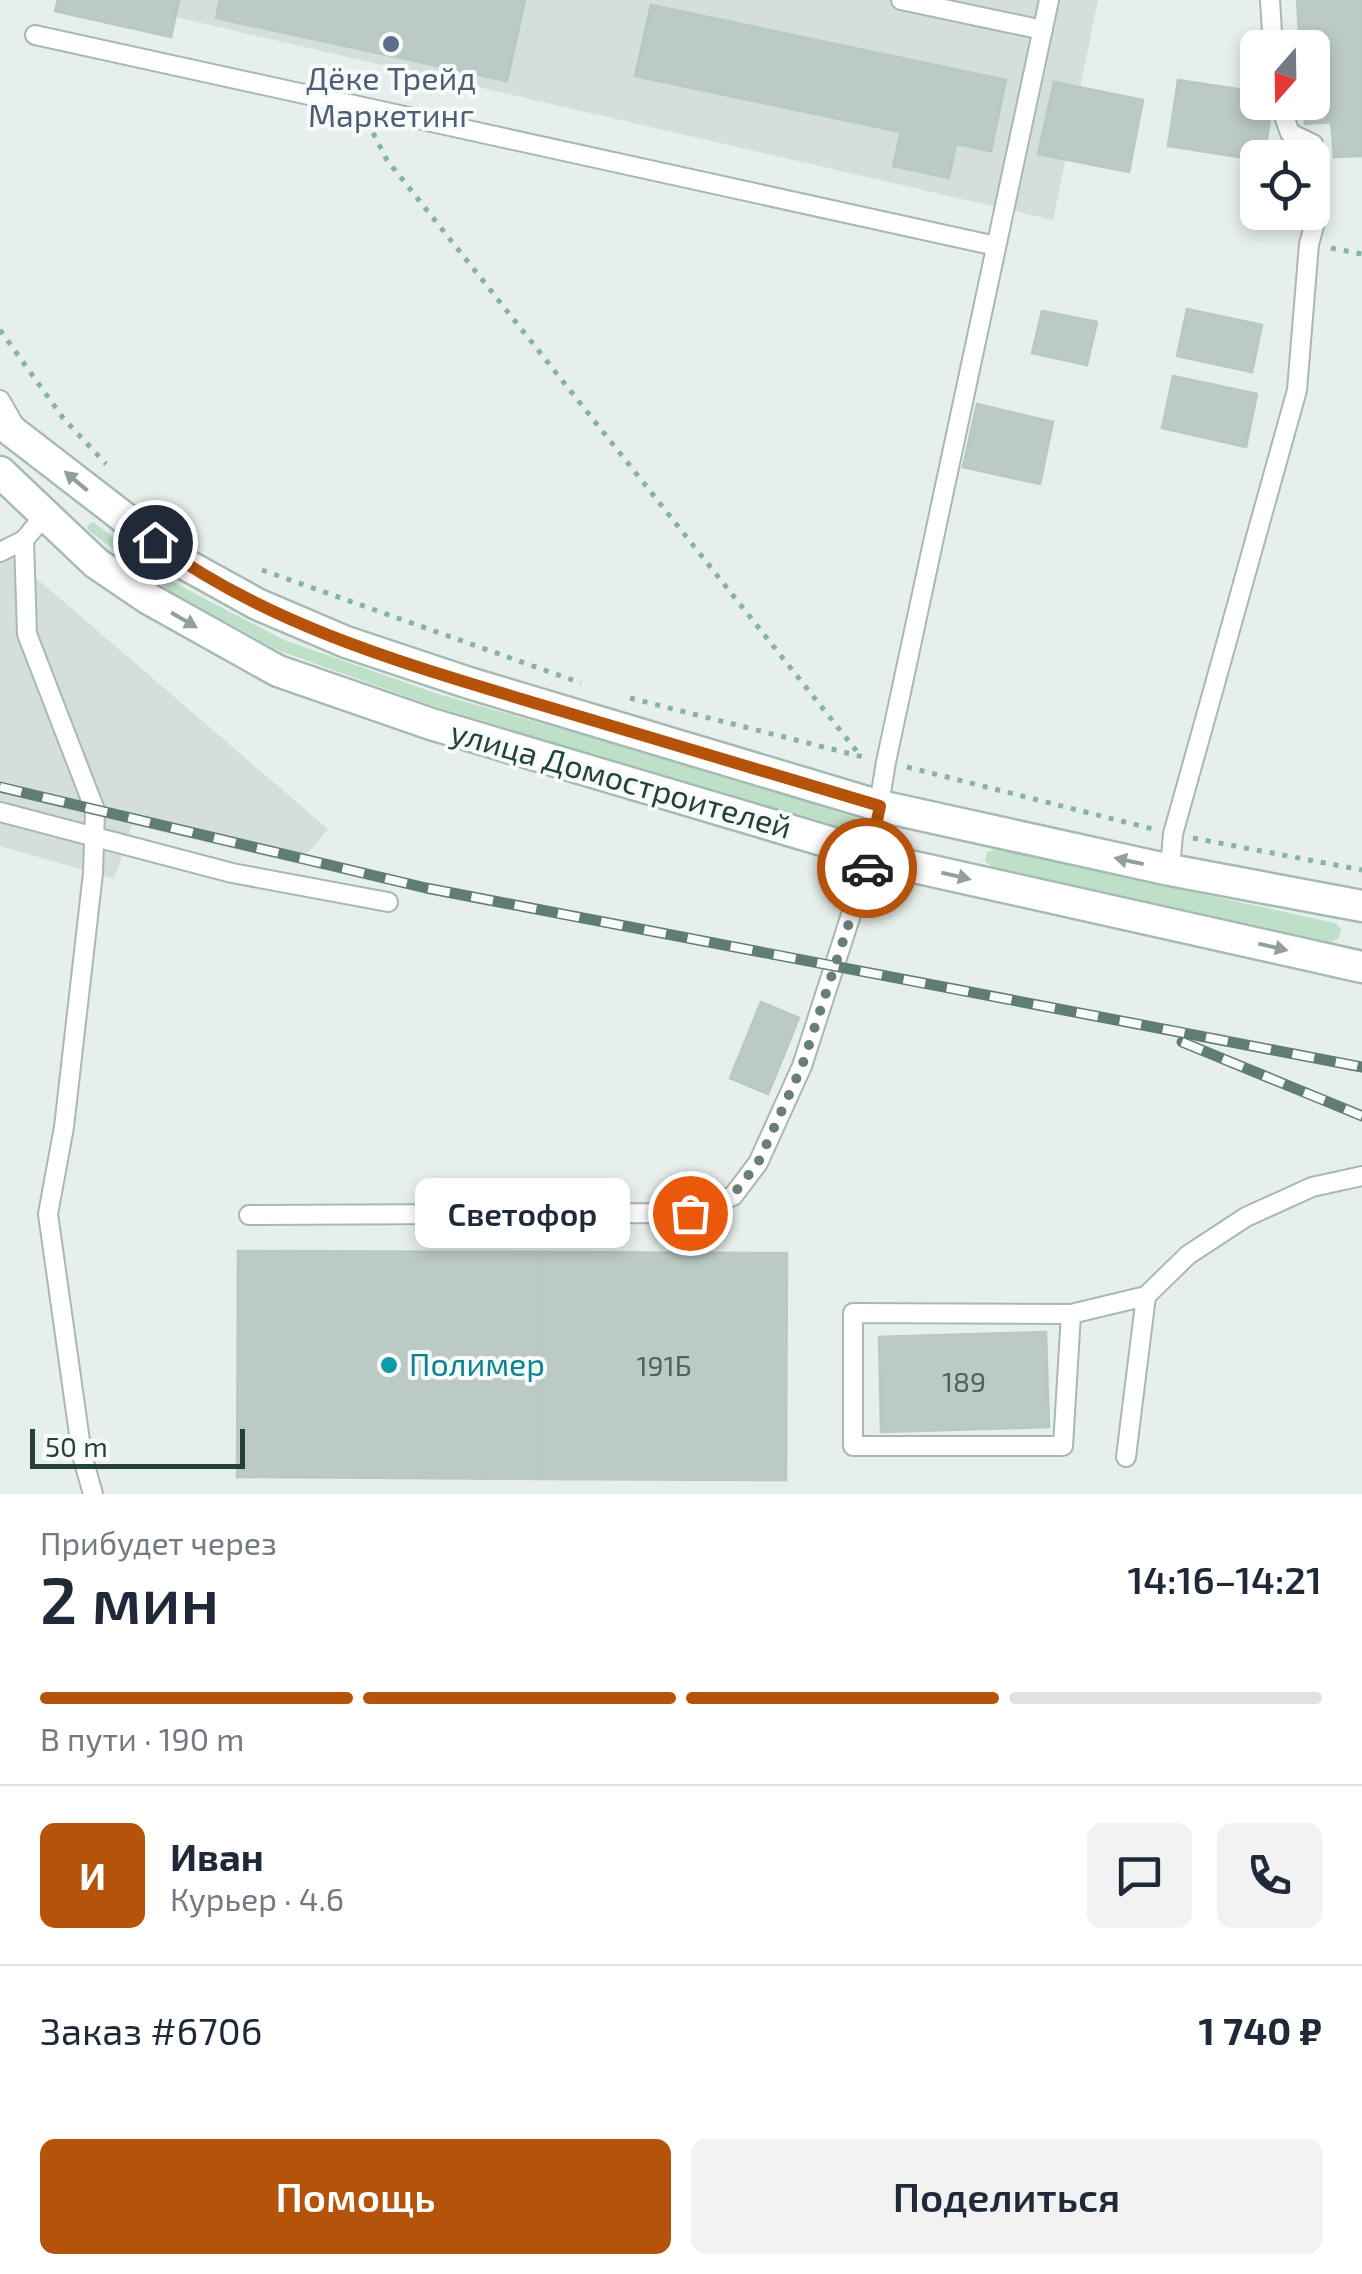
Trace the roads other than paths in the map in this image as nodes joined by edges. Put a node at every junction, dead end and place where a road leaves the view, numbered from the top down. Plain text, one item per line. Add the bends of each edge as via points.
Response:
1 (901, 0) edge
2 (1049, 0) edge
3 (1270, 0) edge
4 (1043, 30) junction
5 (1272, 30) edge
6 (35, 35) dead end
7 (1286, 120) edge
8 (996, 246) junction
9 (0, 400) edge
10 (9, 427) edge
11 (0, 472) edge
12 (34, 528) junction
13 (0, 552) edge
14 (880, 806) junction
15 (0, 812) edge
16 (95, 837) junction
17 (871, 854) junction
18 (1170, 870) junction
19 (388, 902) dead end
20 (1362, 906) edge
21 (1362, 967) edge
22 (1362, 1176) edge
23 (249, 1215) dead end
24 (1146, 1296) junction
25 (1071, 1314) junction
26 (1126, 1458) dead end
27 (93, 1494) edge

1 - 4 lane
2 - 4 lane
3 - 5 lane
4 - 8 lane
6 - 8 lane
7 - 18 lane via 1290,132 1313,144 1314,226 1296,390 1174,834
8 - 14 lane
9 - 10 lane
14 -> 10 main road, улица Домостроителей via 468,683 257,604 184,563
11 - 12 main road, улица Домостроителей
12 - 13 lane
12 - 16 lane via 27,634 96,810
12 -> 17 main road, улица Домостроителей via 278,671 431,724
14 - 17 lane
18 -> 14 main road, улица Домостроителей
15 - 16 lane
16 - 19 lane via 232,873
16 - 27 lane via 64,1127 48,1214
17 -> 21 main road, улица Домостроителей
17 - 23 lane via 802,1066 758,1163 732,1196 690,1213
18 - 20 main road, улица Домостроителей
22 - 24 lane via 1312,1188 1246,1218 1188,1255
24 - 25 lane
24 - 26 lane
25 - 25 lane via 1064,1446 853,1446 852,1313

